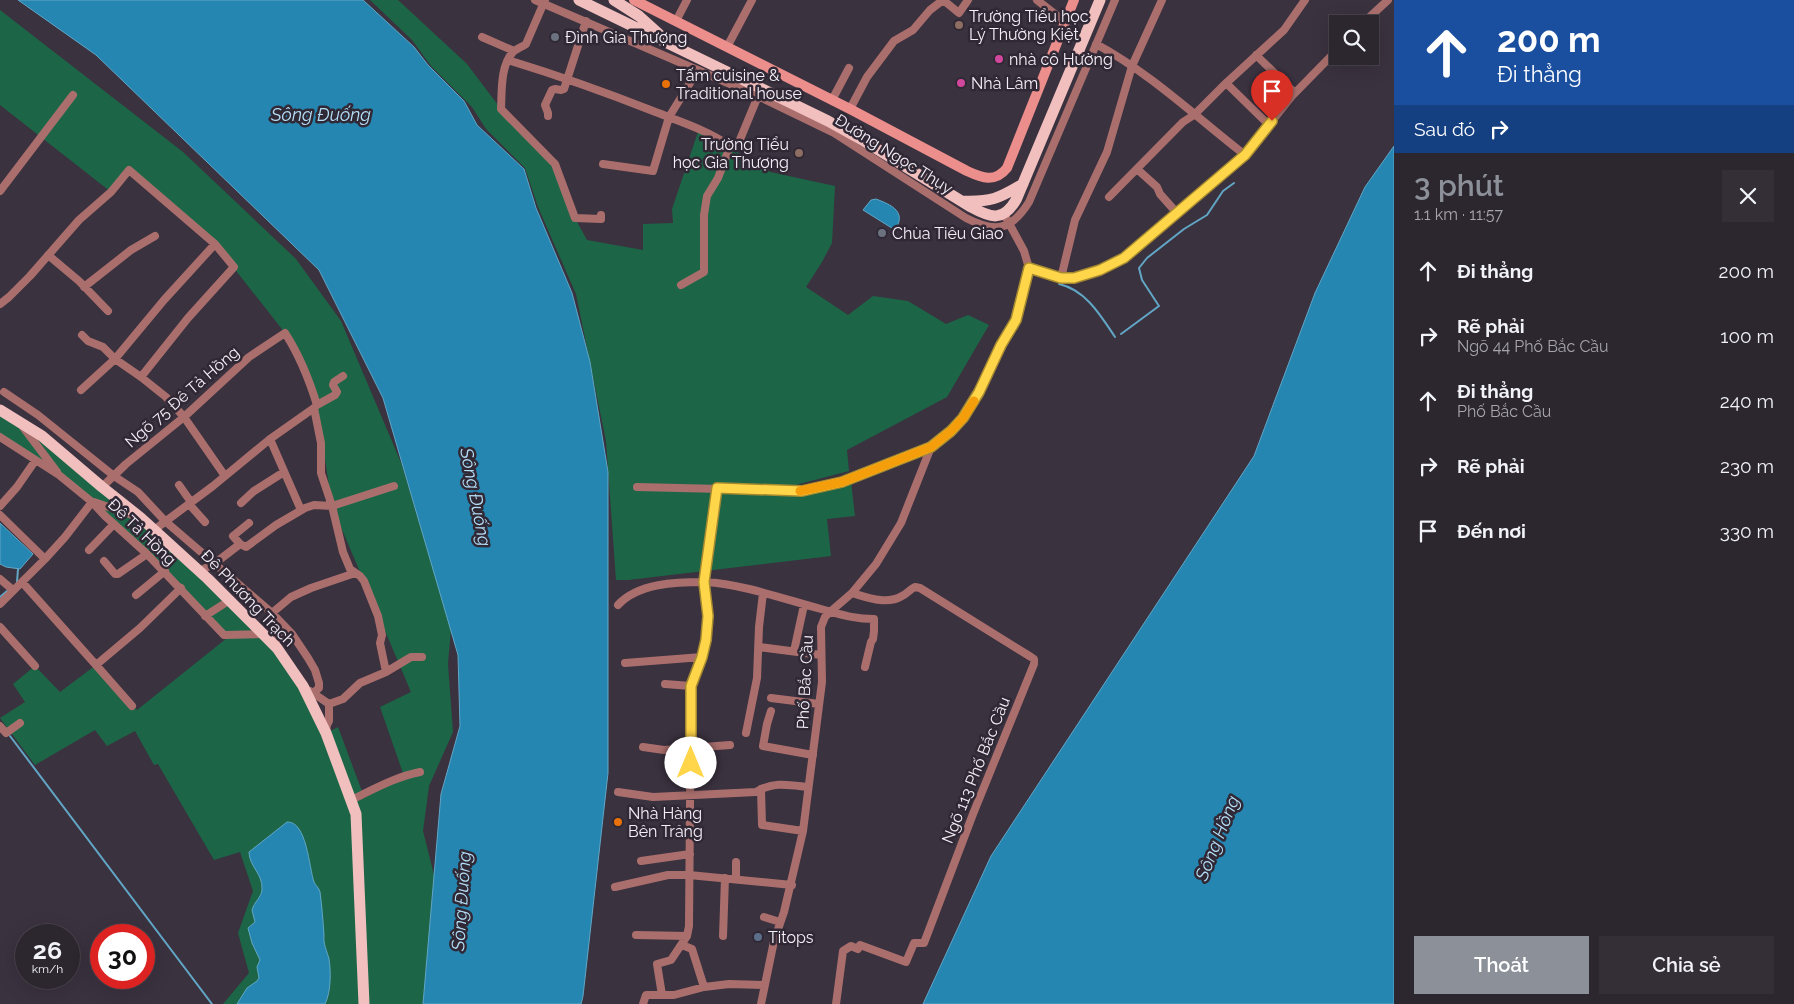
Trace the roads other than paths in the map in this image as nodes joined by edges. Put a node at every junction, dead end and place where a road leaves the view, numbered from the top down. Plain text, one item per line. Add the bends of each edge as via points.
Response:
1 (535, 0) edge
2 (580, 0) edge
3 (614, 0) edge
4 (634, 0) edge
5 (687, 0) edge
6 (752, 0) edge
7 (968, 0) edge
8 (1037, 0) edge
9 (1074, 0) edge
10 (1100, 0) edge
11 (1115, 0) edge
12 (1162, 0) edge
13 (1305, 0) edge
14 (1388, 0) edge
15 (544, 2) edge
16 (1372, 15) edge
17 (676, 20) junction
18 (586, 21) junction
19 (1066, 21) junction
20 (482, 37) dead end
21 (665, 40) junction
22 (1096, 44) junction
23 (726, 47) junction
24 (514, 50) junction
25 (1256, 55) junction
26 (1329, 58) edge
27 (508, 60) junction
28 (1132, 66) junction
29 (848, 68) dead end
30 (698, 70) junction
31 (568, 78) junction
32 (1226, 83) junction
33 (1295, 93) junction
34 (73, 95) dead end
35 (758, 96) junction
36 (832, 100) junction
37 (850, 109) junction
38 (1194, 115) junction
39 (548, 116) dead end
40 (669, 117) junction
41 (1269, 125) junction
42 (730, 146) junction
43 (1245, 155) junction
44 (603, 164) dead end
45 (1137, 169) junction
46 (1022, 184) junction
47 (0, 191) edge
48 (1109, 197) dead end
49 (962, 201) junction
50 (1176, 212) junction
51 (601, 215) dead end
52 (1006, 219) junction
53 (154, 236) dead end
54 (214, 244) junction
55 (48, 256) junction
56 (1029, 268) junction
57 (1061, 278) junction
58 (681, 285) dead end
59 (84, 287) junction
60 (0, 304) edge
61 (108, 311) dead end
62 (82, 335) dead end
63 (115, 359) junction
64 (343, 376) dead end
65 (141, 377) junction
66 (81, 390) dead end
67 (4, 392) dead end
68 (315, 407) junction
69 (0, 410) edge
70 (184, 417) junction
71 (17, 420) junction
72 (0, 437) edge
73 (272, 438) junction
74 (931, 447) junction
75 (35, 461) junction
76 (284, 472) junction
77 (59, 476) junction
78 (114, 476) junction
79 (225, 476) junction
80 (179, 485) dead end
81 (394, 486) dead end
82 (102, 487) junction
83 (637, 487) dead end
84 (717, 488) junction
85 (92, 502) junction
86 (190, 503) junction
87 (241, 503) dead end
88 (1, 504) edge
89 (332, 506) junction
90 (300, 510) junction
91 (0, 515) edge
92 (141, 518) junction
93 (165, 522) junction
94 (205, 522) dead end
95 (249, 523) dead end
96 (114, 524) junction
97 (154, 530) junction
98 (240, 544) junction
99 (89, 550) dead end
100 (147, 554) junction
101 (45, 559) junction
102 (104, 561) dead end
103 (214, 564) junction
104 (164, 571) junction
105 (199, 571) junction
106 (355, 573) junction
107 (0, 579) edge
108 (22, 582) junction
109 (704, 582) junction
110 (180, 588) junction
111 (13, 590) junction
112 (852, 593) junction
113 (763, 594) junction
114 (136, 595) dead end
115 (230, 600) junction
116 (0, 604) edge
117 (804, 604) junction
118 (618, 605) dead end
119 (830, 612) junction
120 (272, 613) junction
121 (205, 616) junction
122 (0, 627) edge
123 (264, 634) junction
124 (292, 634) junction
125 (272, 642) junction
126 (759, 647) junction
127 (794, 651) junction
128 (821, 655) junction
129 (422, 657) dead end
130 (702, 657) junction
131 (625, 663) dead end
132 (96, 665) junction
133 (35, 666) dead end
134 (866, 667) dead end
135 (386, 672) junction
136 (665, 684) dead end
137 (303, 686) junction
138 (691, 686) junction
139 (313, 693) junction
140 (771, 698) dead end
141 (329, 704) junction
142 (819, 704) junction
143 (132, 706) dead end
144 (771, 711) dead end
145 (20, 723) dead end
146 (0, 726) edge
147 (326, 733) junction
148 (746, 733) dead end
149 (730, 744) dead end
150 (643, 747) dead end
151 (691, 748) junction
152 (814, 755) junction
153 (420, 772) dead end
154 (808, 787) junction
155 (761, 789) junction
156 (618, 792) dead end
157 (691, 794) junction
158 (351, 800) junction
159 (803, 831) junction
160 (690, 854) junction
161 (641, 861) dead end
162 (736, 862) dead end
163 (689, 875) junction
164 (725, 878) junction
165 (736, 879) junction
166 (792, 885) junction
167 (615, 887) dead end
168 (764, 917) dead end
169 (780, 922) junction
170 (636, 935) dead end
171 (687, 936) junction
172 (723, 936) dead end
173 (682, 945) junction
174 (765, 985) junction
175 (704, 987) junction
176 (662, 995) junction
177 (364, 1004) edge
178 (643, 1004) edge
179 (761, 1004) edge
180 (836, 1004) edge

1 - 15 street, Đường Ngọc Thụy
2 - 21 main road, Đường Ngọc Thụy
3 - 21 main road via 639,16
4 - 17 street, Đường Ngọc Thụy
5 - 17 street
6 - 23 street
7 - 37 street via 959,13 943,0 914,30 896,39 866,77
8 - 19 street
9 - 19 street, Đường Ngọc Thụy
10 - 46 main road
11 - 22 street
12 - 28 street
13 - 25 street via 1284,30
14 - 16 street
15 - 18 street, Đường Ngọc Thụy
15 - 24 street via 526,44
17 - 23 street, Đường Ngọc Thụy
18 - 30 street, Đường Ngọc Thụy
18 - 31 street
19 - 37 street, Đường Ngọc Thụy via 1007,168 997,176 981,177
20 - 24 street
21 - 49 main road, Đường Ngọc Thụy via 828,121
22 - 28 street
22 - 52 street via 1034,192 1019,217
23 - 36 street, Đường Ngọc Thụy
24 - 27 street
25 - 32 street
25 - 33 street
26 - 33 street
27 - 31 street
27 - 51 street via 501,109 555,164 575,218 601,219
28 - 38 street
28 - 57 street via 1106,152 1075,220
29 - 36 street
30 - 35 street, Đường Ngọc Thụy
30 - 40 street
31 - 39 street via 564,89 552,90 545,105
31 - 40 street
32 - 38 street
32 - 41 street
33 - 41 street
34 - 47 street
35 - 42 street via 739,142
35 - 52 street, Đường Ngọc Thụy via 834,134 971,220 994,227
36 - 37 street, Đường Ngọc Thụy
38 - 43 street
38 - 45 street
40 - 42 street via 718,137
40 - 44 street via 653,171
41 - 43 street
42 - 58 street via 707,196 704,272
43 - 50 street
45 - 48 street
45 - 50 street via 1157,187
46 - 49 main road, Đường Ngọc Thụy via 998,198 983,202
46 - 52 main road
49 - 52 main road, Đường Ngọc Thụy via 989,216
50 - 57 street via 1124,258 1085,276
52 - 56 street via 1024,251
53 - 59 street
54 - 55 street via 129,170
54 - 63 street
54 - 65 street via 234,267
55 - 59 street
55 - 60 street
56 - 57 street
56 - 74 street, Phố Bắc Cầu via 1016,320 979,392 963,418
59 - 61 street
62 - 63 street via 103,347
63 - 65 street
63 - 66 street
64 - 68 street via 334,382 335,395
65 - 70 street
67 - 78 street
68 - 70 street, Ngõ 75 Đê Tả Hồng via 308,378 285,333 249,357
68 - 73 street
68 - 89 street via 321,443 321,473
69 - 71 main road, Đê Phương Trạch
70 - 78 street, Ngõ 75 Đê Tả Hồng
70 - 79 street
71 - 77 street
71 - 82 main road, Đê Phương Trạch via 42,436
72 - 75 street, Đê Tả Hồng
73 - 76 street
73 - 79 street
74 - 84 street via 842,482 802,491
74 - 112 street, Phố Bắc Cầu via 901,523 876,564
75 - 77 street, Đê Tả Hồng
75 - 88 street
76 - 87 street
76 - 90 street
77 - 85 street, Đê Tả Hồng
78 - 82 street, Ngõ 75 Đê Tả Hồng
78 - 93 street via 138,492
79 - 86 street
80 - 86 street
81 - 89 street
82 - 92 main road, Đê Phương Trạch
83 - 84 street
84 - 109 street
85 - 92 street
85 - 96 street, Đê Tả Hồng
85 - 101 street
86 - 93 street
86 - 94 street
89 - 90 street via 314,505
89 - 106 street via 343,552
90 - 98 street via 246,547
91 - 101 street
92 - 97 main road, Đê Phương Trạch
93 - 97 street
93 - 103 street
95 - 98 street via 233,536
96 - 99 street
96 - 100 street, Đê Tả Hồng
97 - 105 main road, Đê Phương Trạch
98 - 103 street
100 - 102 street via 118,574
100 - 104 street, Đê Tả Hồng
101 - 108 street
103 - 105 street
103 - 120 street
104 - 110 street, Đê Tả Hồng
104 - 114 street
105 - 115 main road, Đê Phương Trạch
106 - 120 street via 291,597
106 - 135 street via 364,580 378,616
107 - 111 street
108 - 111 street
108 - 132 street
109 - 113 street
109 - 118 street via 665,584 640,591
109 - 130 street via 708,616
110 - 121 street, Đê Tả Hồng
110 - 132 street
111 - 116 street
112 - 119 street, Phố Bắc Cầu
112 - 180 street, Ngõ 113 Phố Bắc Cầu via 890,601 915,587 920,588 1032,657 1034,664 924,943 914,943 906,962 860,945 858,949 850,946 843,951
113 - 117 street
113 - 126 street
115 - 121 street
115 - 123 main road, Đê Phương Trạch
117 - 119 street
117 - 127 street
119 - 128 street, Phố Bắc Cầu via 821,627
119 - 134 street via 857,620 874,619
120 - 124 street
121 - 123 street, Đê Tả Hồng via 224,635
122 - 133 street
123 - 125 main road, Đê Phương Trạch
124 - 125 street
124 - 139 street via 315,670 319,688
125 - 137 main road, Đê Phương Trạch
126 - 127 street
126 - 148 street via 757,678
127 - 128 street
128 - 142 street, Phố Bắc Cầu
129 - 135 street via 411,657
130 - 131 street
130 - 138 street
132 - 143 street
135 - 141 street via 360,683 343,699
136 - 138 street
137 - 139 street
137 - 147 main road, Đê Phương Trạch
138 - 151 street
139 - 141 street
140 - 142 street
141 - 147 street
142 - 152 street, Phố Bắc Cầu
144 - 152 street via 763,746
145 - 146 street via 6,732
147 - 158 main road, Đê Phương Trạch
149 - 151 street
150 - 151 street via 664,750
151 - 157 street
152 - 154 street, Phố Bắc Cầu
153 - 158 street via 377,786
154 - 155 street via 779,784
154 - 159 street, Phố Bắc Cầu
155 - 157 street via 756,792
155 - 159 street via 762,825
156 - 157 street via 653,797
157 - 160 street
158 - 177 main road, Đê Phương Trạch via 356,814
159 - 166 street, Phố Bắc Cầu
160 - 161 street
160 - 163 street
162 - 165 street
163 - 164 street
163 - 167 street via 668,874
163 - 171 street
164 - 165 street
164 - 172 street
165 - 166 street
166 - 169 street, Phố Bắc Cầu
168 - 169 street
169 - 174 street, Phố Bắc Cầu
170 - 171 street
171 - 173 street
173 - 175 street via 692,949
173 - 176 street via 671,960 657,964
174 - 175 street
174 - 179 street, Phố Bắc Cầu
175 - 176 street
176 - 178 street via 646,994

